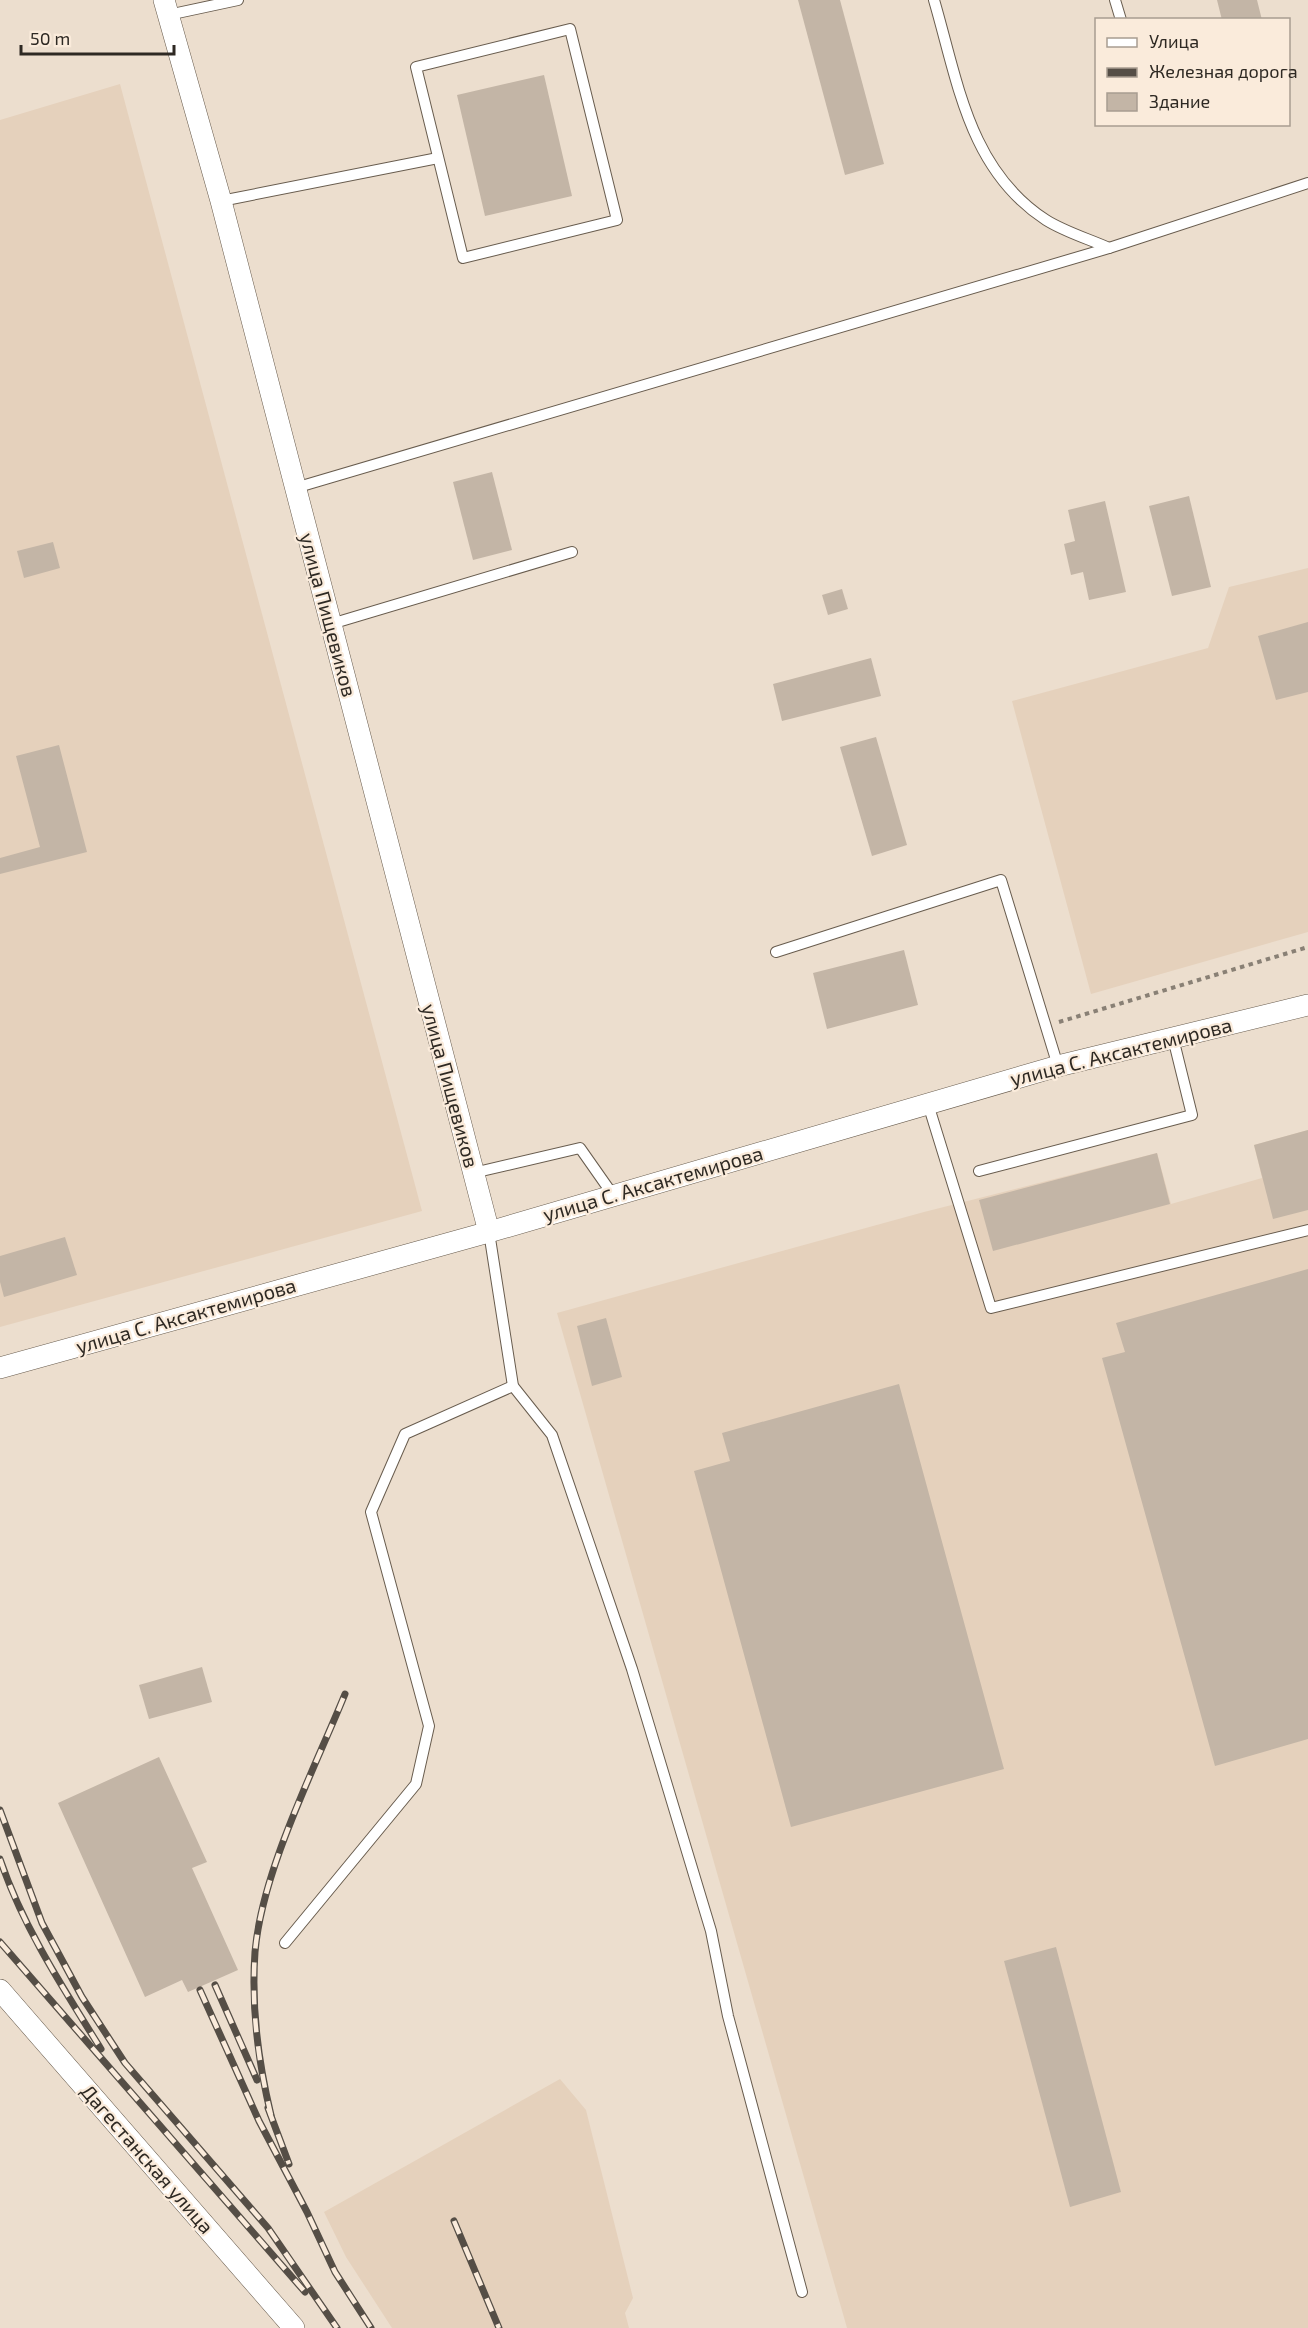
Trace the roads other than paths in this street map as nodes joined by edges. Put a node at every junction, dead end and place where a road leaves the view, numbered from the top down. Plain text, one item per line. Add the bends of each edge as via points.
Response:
1 (238, 0) edge
2 (934, 0) edge
3 (1115, 0) edge
4 (166, 8) edge
5 (1120, 18) edge
6 (438, 158) junction
7 (1308, 183) edge
8 (220, 201) junction
9 (1109, 248) junction
10 (295, 488) junction
11 (572, 552) dead end
12 (331, 624) junction
13 (776, 952) dead end
14 (1308, 1005) edge
15 (1173, 1038) junction
16 (1058, 1066) junction
17 (928, 1104) junction
18 (980, 1171) dead end
19 (473, 1173) junction
20 (613, 1195) junction
21 (1308, 1230) edge
22 (489, 1232) junction
23 (0, 1368) edge
24 (513, 1386) junction
25 (285, 1943) dead end
26 (0, 1990) edge
27 (802, 2292) dead end
28 (294, 2328) edge

1 - 4 lane
2 - 9 lane via 973,132 993,169 1018,199 1048,221
3 - 5 lane
4 - 8 street, улица Пищевиков
6 - 6 lane via 463,258 617,220 570,29 416,67
6 - 8 lane
7 - 9 lane
8 - 10 street, улица Пищевиков
9 - 10 lane
10 - 12 street, улица Пищевиков
11 - 12 lane
12 - 19 street, улица Пищевиков
13 - 16 lane via 1001,880
14 - 15 street, улица С. Аксактемирова
15 - 16 street, улица С. Аксактемирова
15 - 18 lane via 1192,1115
16 - 17 street, улица С. Аксактемирова
17 - 20 street, улица С. Аксактемирова
17 - 21 lane via 991,1308
19 - 20 lane via 580,1149
19 - 22 street, улица Пищевиков
20 - 22 street, улица С. Аксактемирова
22 - 23 street, улица С. Аксактемирова
22 - 24 lane
24 - 25 lane via 405,1434 371,1512 429,1726 416,1784
24 - 27 lane via 552,1435 632,1669 711,1931 728,2016
26 - 28 street, Дагестанская улица

